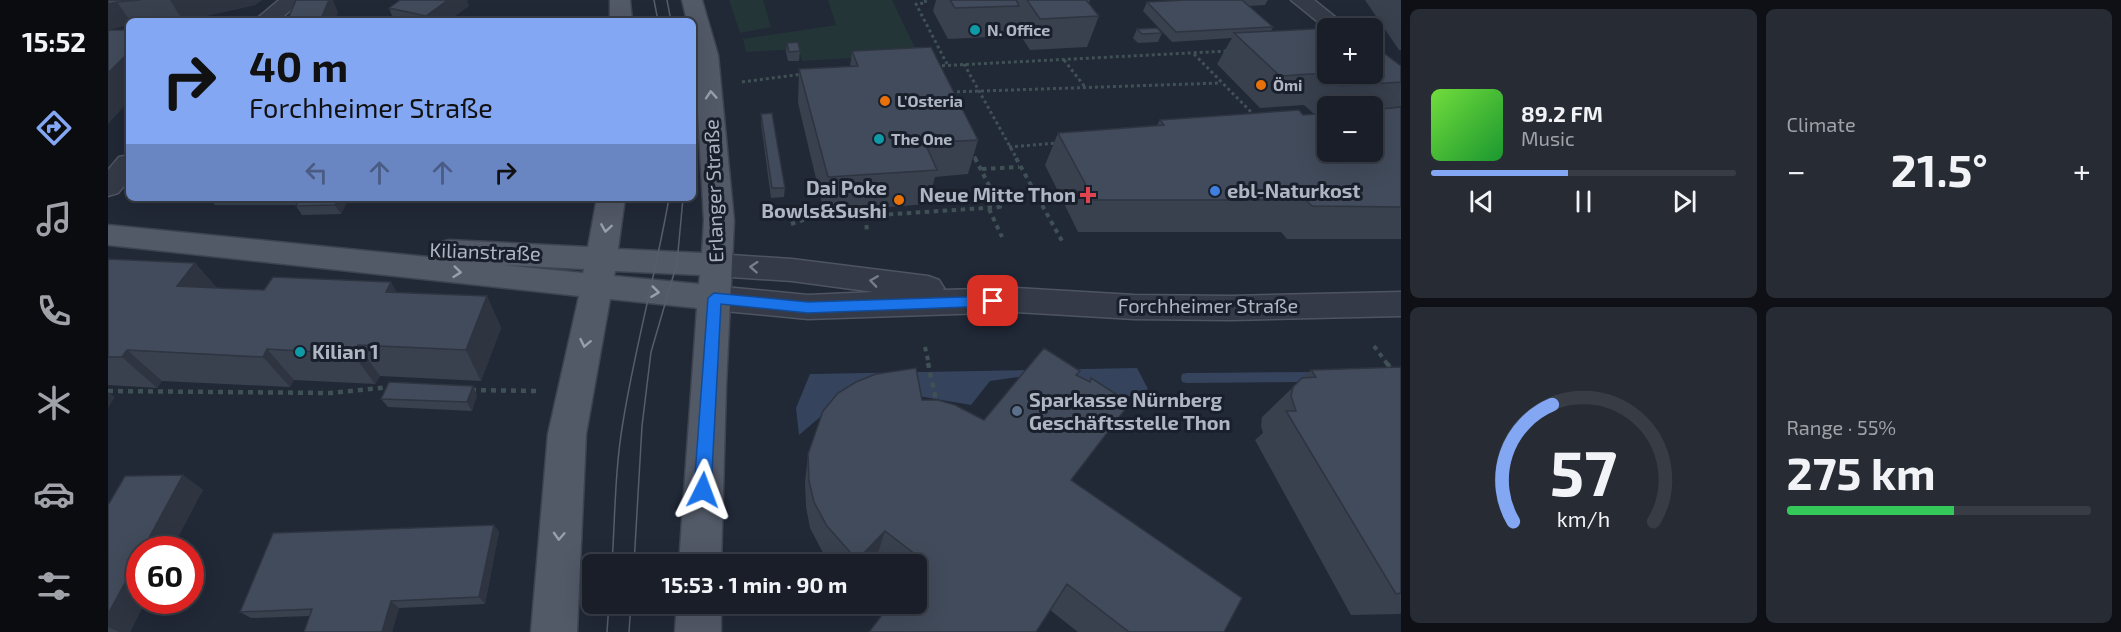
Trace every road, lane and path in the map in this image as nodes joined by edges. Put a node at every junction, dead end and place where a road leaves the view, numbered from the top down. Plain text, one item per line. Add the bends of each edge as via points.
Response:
1 (292, 0) edge
2 (620, 0) edge
3 (692, 0) edge
4 (925, 0) edge
5 (1301, 0) edge
6 (269, 18) edge
7 (621, 18) edge
8 (1325, 18) edge
9 (1238, 51) edge
10 (1193, 54) junction
11 (1064, 60) junction
12 (947, 64) junction
13 (964, 64) junction
14 (928, 67) edge
15 (809, 73) edge
16 (739, 82) dead end
17 (1221, 83) junction
18 (1086, 88) junction
19 (978, 91) junction
20 (941, 93) edge
21 (1261, 121) edge
22 (1068, 142) edge
23 (1009, 147) junction
24 (972, 150) edge
25 (126, 166) edge
26 (1019, 167) junction
27 (982, 169) junction
28 (108, 186) edge
29 (611, 201) edge
30 (989, 208) junction
31 (865, 216) junction
32 (791, 224) dead end
33 (867, 230) dead end
34 (108, 235) edge
35 (1002, 237) dead end
36 (1062, 241) dead end
37 (599, 272) junction
38 (715, 282) junction
39 (1401, 304) edge
40 (1374, 346) dead end
41 (925, 347) dead end
42 (1394, 374) edge
43 (399, 388) edge
44 (459, 389) edge
45 (108, 391) edge
46 (543, 392) dead end
47 (938, 407) edge
48 (700, 554) edge
49 (699, 614) edge
50 (554, 632) edge
51 (698, 632) edge

1 - 6 street
2 - 7 main road
38 -> 3 main road, Erlanger Straße via 718,196 708,66
4 - 12 path via 926,3 916,4
5 - 8 street
9 - 10 path
10 - 11 path
10 - 17 path
11 - 13 path
11 - 18 path
12 - 13 path
12 - 14 path
13 - 19 path
15 - 16 path
17 - 18 path
17 - 21 path
18 - 19 path
19 - 20 path
19 - 23 path
22 - 23 path
23 - 26 path
24 - 27 path
25 - 28 street
26 - 27 path
26 - 36 path
27 - 30 path via 1000,207
29 -> 37 main road
30 - 31 path
30 - 35 path
31 - 32 path via 812,217
31 - 33 path
34 - 37 main road, Kilianstraße via 349,261
37 - 38 main road, Forchheimer Straße
37 -> 50 main road via 567,434
38 - 39 street, Forchheimer Straße via 808,308 1016,300 1134,307
38 - 48 main road, Erlanger Straße
40 - 42 path
41 - 47 path
43 - 45 path via 330,393
44 - 46 path
49 - 51 main road

